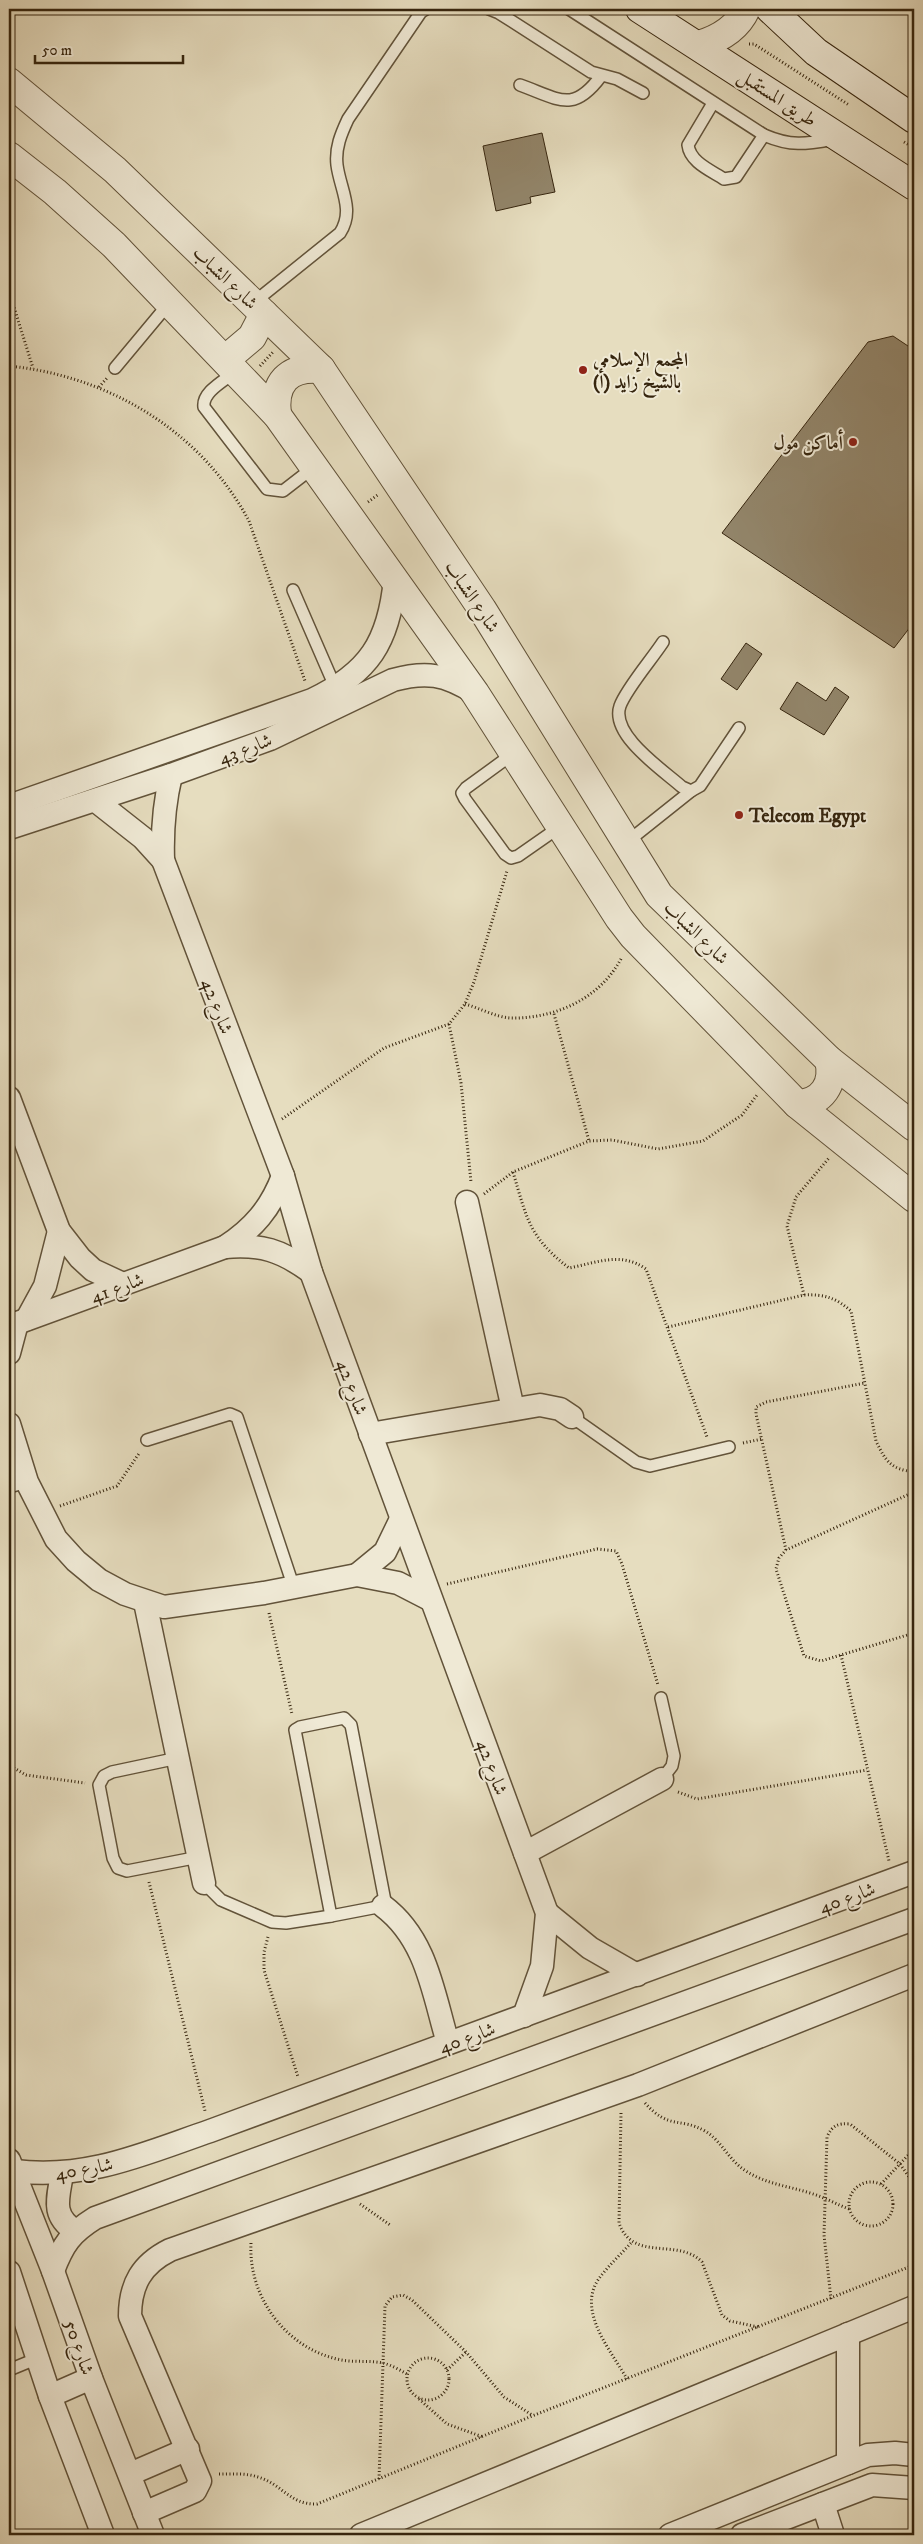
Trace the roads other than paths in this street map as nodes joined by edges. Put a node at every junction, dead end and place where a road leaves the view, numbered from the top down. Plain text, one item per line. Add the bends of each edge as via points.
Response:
1 (426, 9) edge
2 (489, 9) edge
3 (569, 9) edge
4 (640, 9) edge
5 (746, 9) edge
6 (770, 9) edge
7 (699, 45) junction
8 (601, 76) junction
9 (9, 82) edge
10 (520, 85) dead end
11 (643, 93) dead end
12 (713, 103) junction
13 (906, 128) edge
14 (764, 136) junction
15 (840, 138) junction
16 (9, 156) edge
17 (914, 186) edge
18 (170, 302) junction
19 (259, 309) junction
20 (115, 368) dead end
21 (321, 369) junction
22 (236, 370) junction
23 (277, 415) junction
24 (314, 467) junction
25 (395, 579) junction
26 (293, 590) dead end
27 (663, 642) dead end
28 (336, 689) junction
29 (475, 693) junction
30 (739, 728) dead end
31 (514, 753) junction
32 (171, 775) junction
33 (691, 791) junction
34 (96, 801) junction
35 (9, 806) edge
36 (560, 826) junction
37 (9, 828) edge
38 (627, 842) junction
39 (163, 860) junction
40 (829, 1060) junction
41 (9, 1098) edge
42 (797, 1104) junction
43 (914, 1127) edge
44 (9, 1146) edge
45 (33, 1162) junction
46 (283, 1176) junction
47 (914, 1198) edge
48 (468, 1204) road end
49 (59, 1231) junction
50 (224, 1247) junction
51 (311, 1272) junction
52 (123, 1284) junction
53 (18, 1323) edge
54 (9, 1353) edge
55 (514, 1409) junction
56 (572, 1417) joint
57 (9, 1424) edge
58 (370, 1434) junction
59 (147, 1440) road end
60 (729, 1447) dead end
61 (18, 1485) edge
62 (401, 1519) junction
63 (357, 1575) junction
64 (294, 1588) junction
65 (429, 1594) junction
66 (145, 1602) junction
67 (662, 1698) road end
68 (178, 1758) junction
69 (662, 1779) joint
70 (525, 1854) junction
71 (199, 1857) junction
72 (914, 1872) edge
73 (204, 1883) joint
74 (383, 1906) junction
75 (547, 1913) junction
76 (331, 1916) junction
77 (914, 1919) edge
78 (638, 1974) junction
79 (914, 1975) edge
80 (524, 2016) junction
81 (448, 2043) junction
82 (11, 2165) edge
83 (62, 2174) junction
84 (75, 2231) junction
85 (54, 2270) junction
86 (9, 2272) edge
87 (914, 2307) edge
88 (848, 2334) junction
89 (38, 2358) junction
90 (9, 2370) edge
91 (91, 2378) junction
92 (50, 2396) junction
93 (188, 2449) junction
94 (914, 2455) edge
95 (848, 2463) junction
96 (130, 2474) junction
97 (821, 2474) junction
98 (914, 2488) edge
99 (826, 2503) junction
100 (144, 2513) junction
101 (103, 2535) edge
102 (153, 2535) edge
103 (361, 2535) edge
104 (670, 2535) edge
105 (742, 2535) edge
106 (833, 2535) edge

1 - 19 lane via 359,102 342,132 337,155 348,209 345,226
2 - 8 lane via 582,68
3 - 12 lane
4 - 7 street, طريق المستقبل
5 - 7 street via 731,29 716,40
6 - 13 street
7 - 15 street, طريق المستقبل
8 - 10 lane via 590,92 572,101
8 - 11 lane via 617,79
9 - 19 street, شارع الشباب via 115,170
12 - 14 lane
12 - 14 lane via 688,144 689,152 724,179 736,177
14 - 15 lane via 801,145
15 - 17 street, طريق المستقبل
16 - 18 street via 114,245
18 - 20 lane
18 - 22 street
19 - 21 street, شارع الشباب
19 - 22 street
21 - 23 street via 305,368 291,373 280,385 275,400
21 - 38 street, شارع الشباب via 482,609
22 - 23 street
22 - 24 lane via 207,395 204,407 267,489 283,491
23 - 24 street
24 - 25 street
25 - 28 street, شارع 43 via 387,624 378,645 365,664
25 - 29 street
26 - 28 lane
27 - 33 lane via 621,704 619,722 628,738 682,787
28 - 35 street, شارع 43
29 - 31 street
29 - 32 street, شارع 43 via 456,681 436,675 414,674 392,680 270,739
30 - 33 lane via 700,786
31 - 36 street
31 - 36 lane via 462,793 511,858
32 - 34 street, شارع 43
32 - 39 street, شارع 42 via 164,803
33 - 38 lane
34 - 37 street, شارع 43
34 - 39 street, شارع 42 via 132,828
36 - 42 street via 633,936
38 - 40 street, شارع الشباب via 659,895
39 - 46 street, شارع 42
40 - 42 street via 832,1070 825,1091 818,1099
40 - 43 street, شارع الشباب
41 - 45 street
42 - 47 street
44 - 45 street
45 - 49 street
46 - 50 street, شارع 41 via 267,1210 240,1237
46 - 51 street, شارع 42
48 - 55 street
49 - 52 street via 94,1270
49 - 53 street via 45,1286
50 - 51 street, شارع 41 via 248,1245 271,1249 292,1258
50 - 52 street, شارع 41
51 - 58 street, شارع 42
52 - 53 street, شارع 41
53 - 54 street
55 - 56 street via 540,1405 560,1409
55 - 58 street
56 - 60 lane via 636,1462 650,1466
57 - 61 street
58 - 62 street, شارع 42
59 - 64 lane via 230,1414 237,1417
61 - 66 street via 41,1513 56,1539 76,1561 99,1580
62 - 63 street via 385,1552
62 - 65 street, شارع 42
63 - 64 street
63 - 65 street via 398,1583
64 - 66 street via 164,1607
65 - 70 street, شارع 42
66 - 68 street
67 - 69 lane via 674,1756 672,1766
68 - 71 street
68 - 71 lane via 104,1776 99,1785 113,1858 118,1868 127,1871
69 - 70 street
70 - 75 street, شارع 42
71 - 73 street
72 - 78 street, شارع 40
73 - 76 lane via 221,1900 272,1922
74 - 76 lane
74 - 76 lane via 385,1896 351,1724 344,1718 300,1726 295,1730
74 - 81 street via 412,1935 421,1952
75 - 78 street via 590,1948
75 - 80 street, شارع 42 via 542,1966
77 - 84 street via 95,2218
78 - 80 street, شارع 40
79 - 93 street via 630,2088 155,2257 134,2283 130,2316
80 - 81 street, شارع 40
81 - 83 street, شارع 40 via 210,2132 111,2165
82 - 83 street, شارع 40
82 - 85 street, شارع 50
83 - 84 street via 59,2214
84 - 85 street
85 - 91 street, شارع 50
86 - 89 street
87 - 88 street
88 - 95 street
88 - 103 street
89 - 90 lane
89 - 92 street
91 - 92 street
91 - 96 street, شارع 50
92 - 101 street
93 - 96 street
93 - 100 street via 199,2478 194,2491
94 - 95 street via 868,2455
95 - 97 street
96 - 100 street, شارع 50
97 - 99 street
97 - 104 street
98 - 99 street via 872,2485
99 - 105 street
99 - 106 street
100 - 102 street, شارع 50

